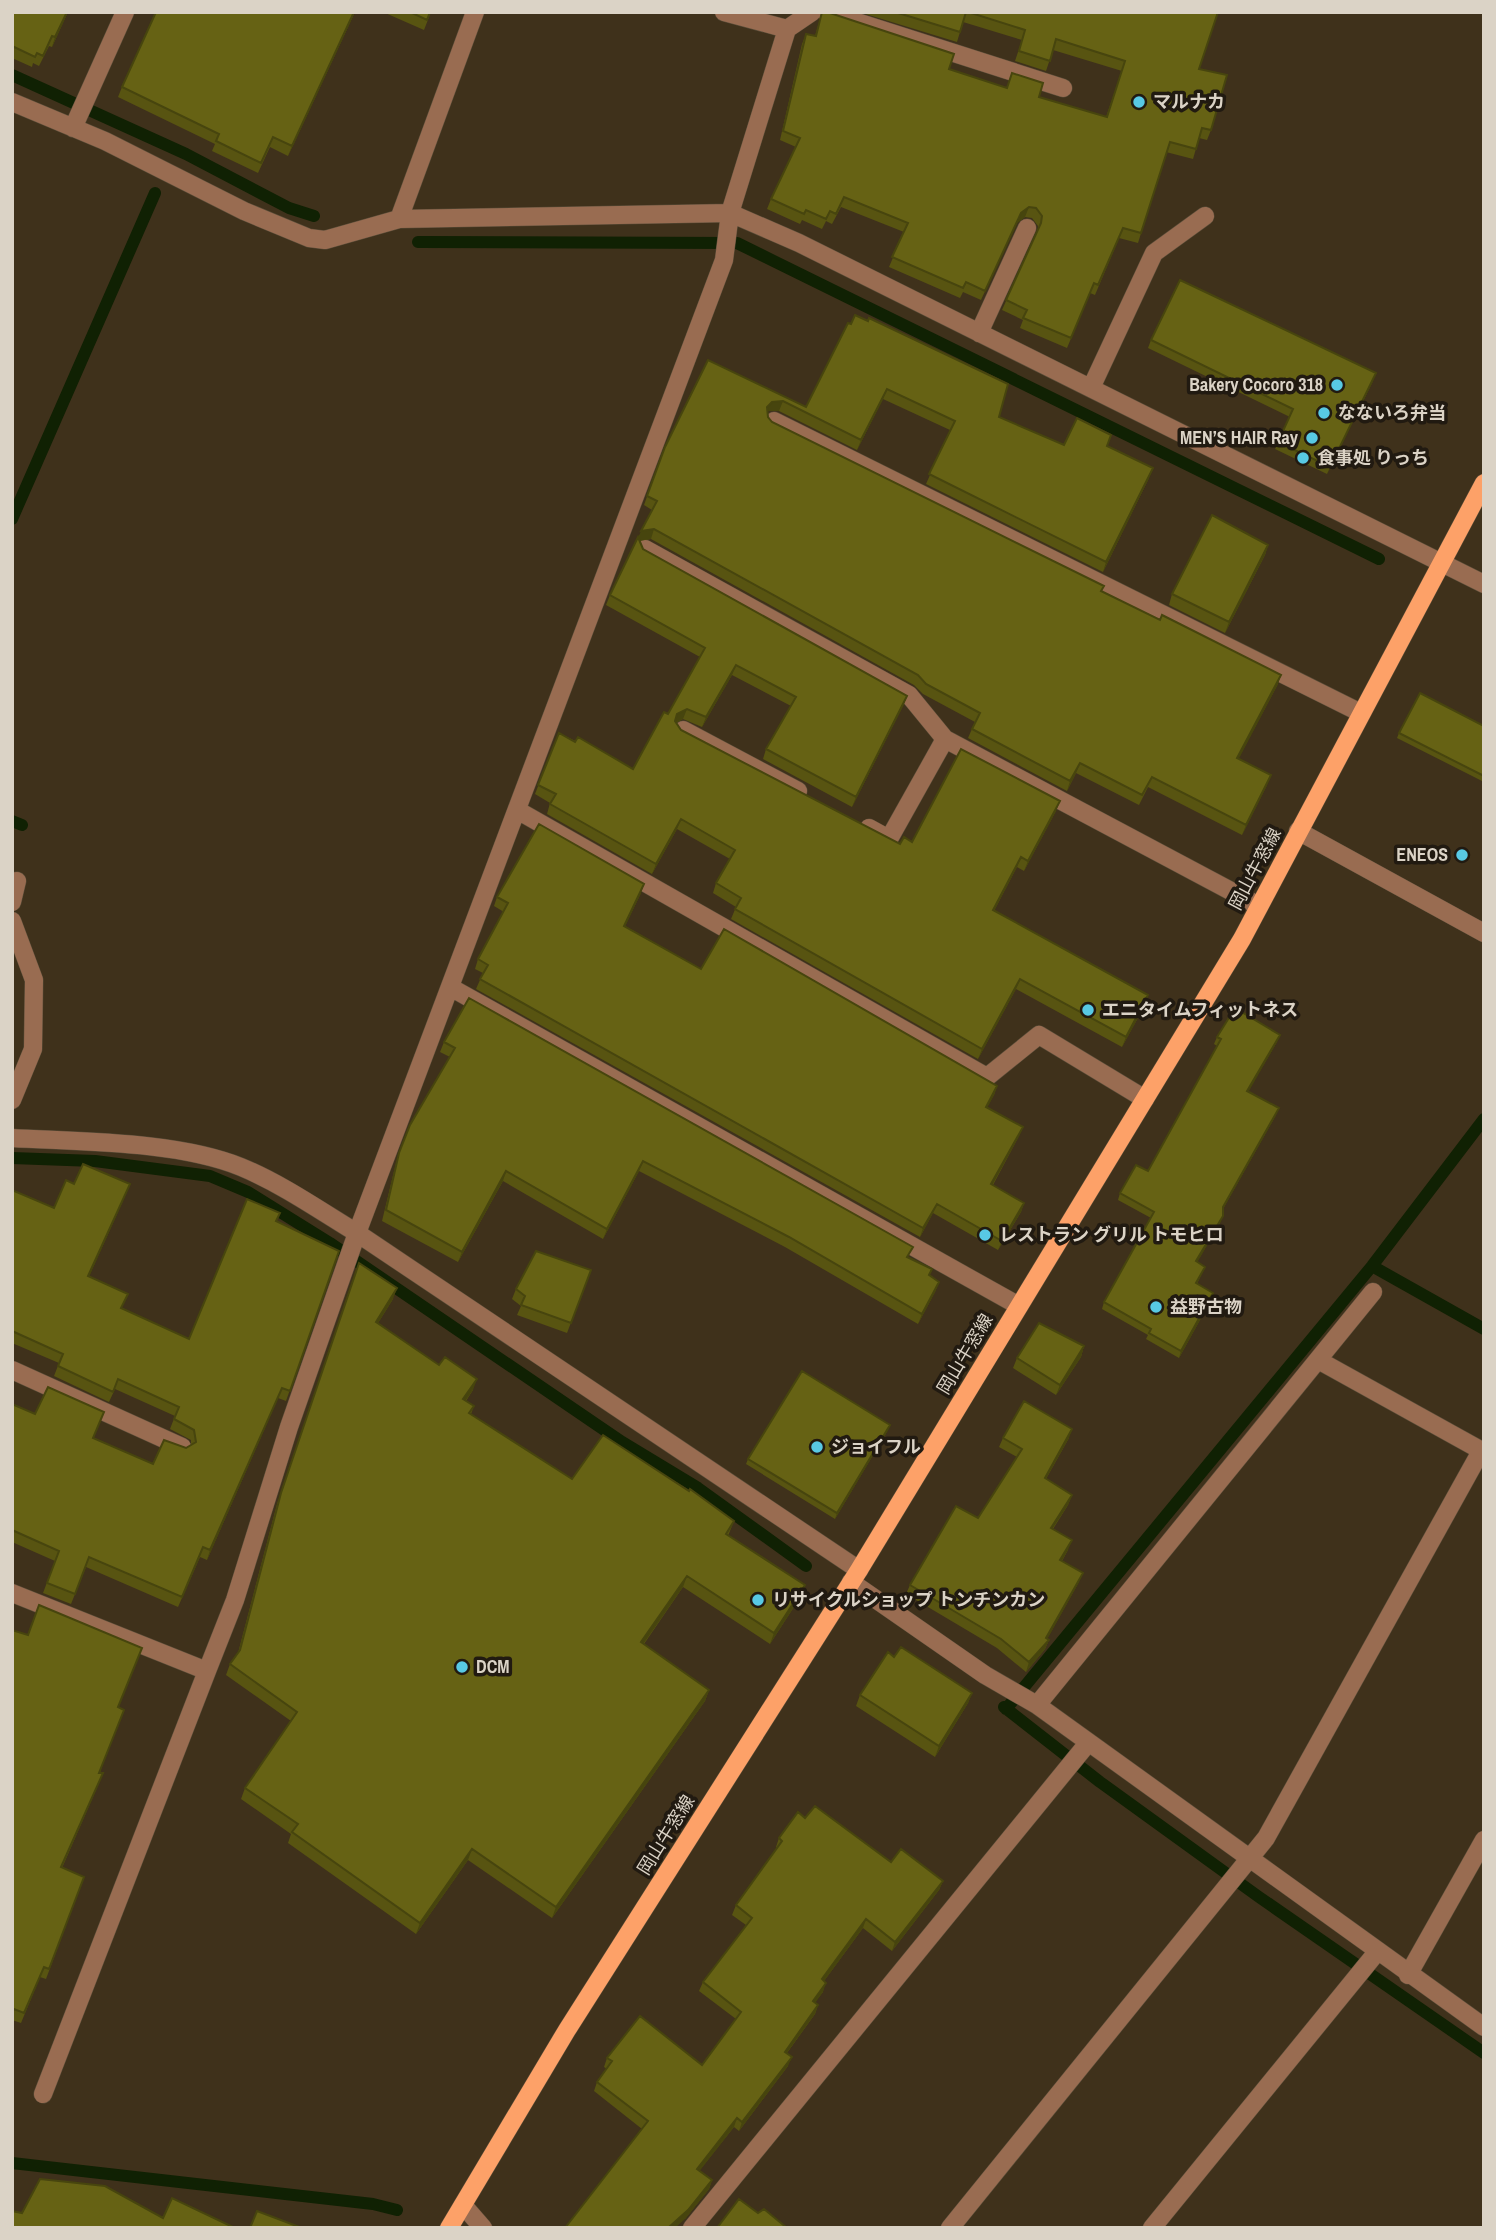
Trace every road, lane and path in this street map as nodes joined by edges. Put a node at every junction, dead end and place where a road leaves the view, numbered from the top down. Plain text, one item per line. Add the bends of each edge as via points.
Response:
1 (125, 12) edge
2 (475, 12) edge
3 (724, 12) edge
4 (812, 12) edge
5 (826, 12) edge
6 (787, 29) junction
7 (1063, 88) dead end
8 (12, 102) edge
9 (75, 123) junction
10 (730, 213) junction
11 (1206, 216) dead end
12 (399, 219) junction
13 (1027, 228) edge
14 (979, 333) junction
15 (1091, 388) junction
16 (774, 421) edge
17 (1484, 483) edge
18 (645, 549) edge
19 (1442, 562) junction
20 (1484, 583) edge
21 (1361, 713) junction
22 (683, 730) edge
23 (945, 739) junction
24 (816, 801) edge
25 (517, 810) junction
26 (853, 820) edge
27 (1298, 831) junction
28 (17, 881) dead end
29 (12, 902) edge
30 (1259, 906) junction
31 (12, 922) edge
32 (1484, 933) edge
33 (450, 986) junction
34 (1145, 1099) junction
35 (12, 1100) edge
36 (12, 1138) edge
37 (356, 1237) junction
38 (1373, 1292) dead end
39 (1019, 1306) junction
40 (1318, 1360) junction
41 (12, 1370) edge
42 (182, 1447) edge
43 (1483, 1452) edge
44 (855, 1576) junction
45 (12, 1593) edge
46 (207, 1671) junction
47 (1025, 1698) junction
48 (1082, 1749) junction
49 (1484, 1840) edge
50 (1246, 1866) junction
51 (1373, 1957) junction
52 (1408, 1975) junction
53 (1484, 2027) edge
54 (43, 2094) dead end
55 (463, 2205) junction
56 (449, 2228) edge
57 (483, 2228) edge
58 (692, 2228) edge
59 (950, 2228) edge
60 (1152, 2228) edge

1 - 9 street
2 - 12 street
3 - 6 street
4 - 6 street
5 - 7 street
6 - 10 street
8 - 9 street
9 - 12 street via 244,211 309,238 325,240
10 - 12 street
10 - 14 street
10 - 25 street via 724,260
11 - 15 street via 1154,253
13 - 14 street
14 - 15 street
15 - 19 street
16 - 21 street
17 - 19 main road, 岡山牛窓線
18 - 23 street via 909,695
19 - 20 street
19 - 21 main road, 岡山牛窓線
21 - 27 main road, 岡山牛窓線
22 - 24 street
23 - 26 street via 889,839
23 - 30 street
25 - 33 street
25 - 34 street via 987,1077 1039,1035
27 - 30 main road, 岡山牛窓線
27 - 32 street
28 - 29 street
30 - 34 main road, 岡山牛窓線
31 - 35 street via 34,980 33,1049
33 - 37 street
33 - 39 street
34 - 39 main road, 岡山牛窓線
36 - 37 street via 146,1146 238,1166 281,1186
37 - 44 street
37 - 46 street
38 - 40 street
39 - 44 main road, 岡山牛窓線
40 - 43 street
40 - 47 street
41 - 42 street
43 - 50 street via 1273,1826
44 - 47 street
44 - 55 main road, 岡山牛窓線 via 567,2030
45 - 46 street
46 - 54 street
47 - 48 street
48 - 50 street
48 - 58 street
49 - 52 street
50 - 51 street
50 - 59 street
51 - 52 street
51 - 60 street
52 - 53 street
55 - 56 main road, 岡山牛窓線
55 - 57 street

